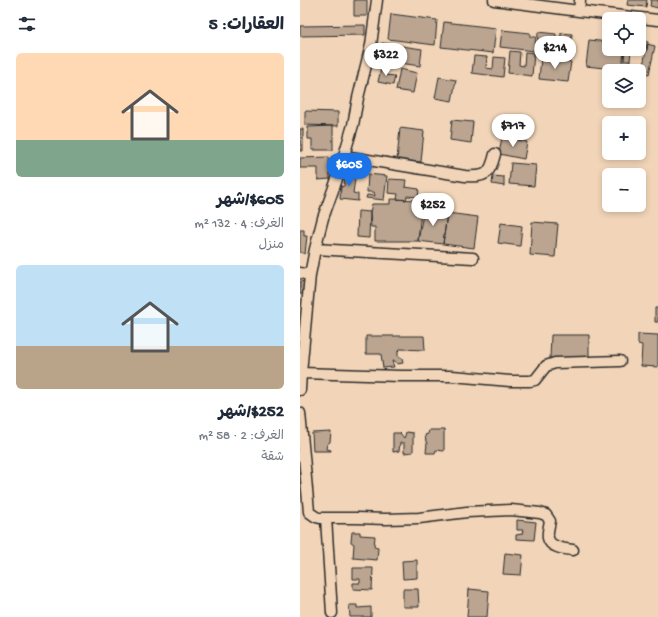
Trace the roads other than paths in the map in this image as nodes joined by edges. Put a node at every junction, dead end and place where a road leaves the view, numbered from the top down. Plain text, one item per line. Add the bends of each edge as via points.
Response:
1 (377, 0) edge
2 (494, 0) edge
3 (580, 0) edge
4 (579, 11) junction
5 (658, 20) edge
6 (495, 154) dead end
7 (344, 156) junction
8 (315, 249) junction
9 (473, 258) dead end
10 (305, 274) edge
11 (620, 361) dead end
12 (301, 373) edge
13 (300, 390) edge
14 (300, 413) edge
15 (302, 456) edge
16 (304, 495) edge
17 (326, 518) junction
18 (573, 550) dead end
19 (332, 613) dead end

1 - 7 street via 371,45
2 - 4 street
3 - 4 street
4 - 5 street
6 - 7 street via 487,173 478,177
7 - 8 street
8 - 9 street
8 - 10 street
10 - 12 street
11 - 12 street via 555,362 546,366 536,380 530,382 452,376
12 - 13 street
14 - 15 street
15 - 16 street
16 - 17 street via 309,512 316,517
17 - 18 street via 386,520 511,510 540,513 546,515 550,521 548,538 552,545
17 - 19 street

